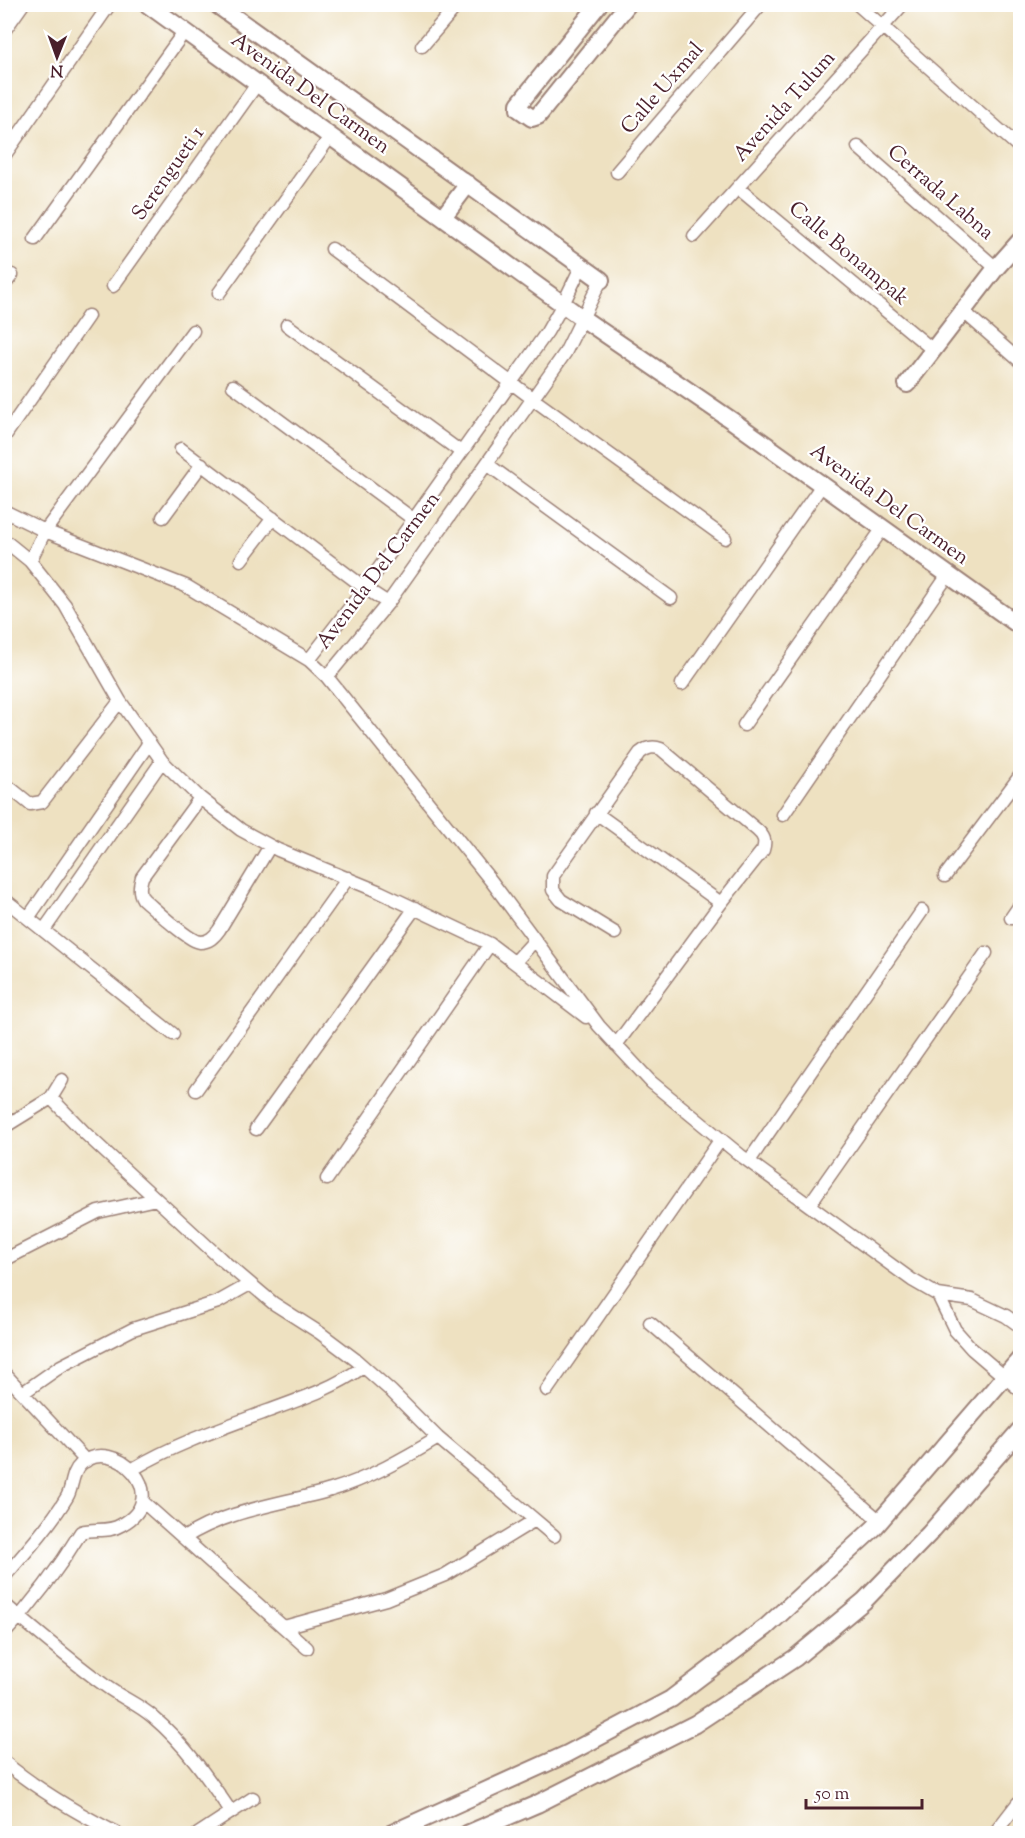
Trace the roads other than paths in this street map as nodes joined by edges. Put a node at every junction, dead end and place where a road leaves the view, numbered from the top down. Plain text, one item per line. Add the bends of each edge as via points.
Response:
1 (23, 4) edge
2 (111, 4) edge
3 (147, 4) edge
4 (216, 4) edge
5 (458, 4) edge
6 (599, 4) edge
7 (628, 4) edge
8 (761, 4) edge
9 (857, 4) edge
10 (903, 4) edge
11 (884, 28) junction
12 (4, 31) edge
13 (184, 32) junction
14 (422, 46) dead end
15 (256, 84) junction
16 (330, 137) junction
17 (858, 147) dead end
18 (1020, 148) edge
19 (4, 156) edge
20 (617, 172) dead end
21 (468, 184) junction
22 (738, 188) junction
23 (442, 217) junction
24 (694, 236) dead end
25 (35, 239) dead end
26 (1020, 241) edge
27 (332, 249) dead end
28 (581, 267) junction
29 (996, 268) junction
30 (601, 280) joint
31 (113, 286) dead end
32 (219, 293) dead end
33 (563, 304) junction
34 (964, 312) junction
35 (88, 316) dead end
36 (582, 318) junction
37 (287, 325) dead end
38 (193, 331) dead end
39 (933, 350) junction
40 (1020, 362) edge
41 (511, 382) junction
42 (907, 384) dead end
43 (233, 387) dead end
44 (533, 399) junction
45 (4, 437) edge
46 (182, 449) dead end
47 (461, 452) junction
48 (202, 464) junction
49 (487, 464) junction
50 (822, 485) junction
51 (4, 511) edge
52 (163, 517) dead end
53 (273, 518) junction
54 (413, 519) junction
55 (883, 528) junction
56 (45, 531) junction
57 (725, 538) dead end
58 (4, 540) edge
59 (241, 560) dead end
60 (30, 561) junction
61 (948, 575) junction
62 (365, 588) junction
63 (671, 598) dead end
64 (388, 603) junction
65 (1020, 626) edge
66 (309, 660) junction
67 (327, 677) junction
68 (682, 684) dead end
69 (120, 701) junction
70 (744, 725) dead end
71 (149, 743) junction
72 (162, 761) junction
73 (1020, 776) edge
74 (4, 783) edge
75 (200, 798) junction
76 (596, 813) junction
77 (783, 815) dead end
78 (270, 846) junction
79 (945, 876) dead end
80 (348, 878) junction
81 (4, 899) edge
82 (721, 903) junction
83 (1020, 905) edge
84 (415, 908) junction
85 (922, 911) dead end
86 (28, 918) junction
87 (1011, 918) dead end
88 (44, 930) junction
89 (615, 933) dead end
90 (535, 940) junction
91 (490, 944) junction
92 (986, 953) dead end
93 (515, 962) junction
94 (599, 1026) junction
95 (173, 1034) dead end
96 (616, 1045) junction
97 (62, 1080) dead end
98 (196, 1090) dead end
99 (51, 1098) junction
100 (4, 1127) edge
101 (256, 1129) dead end
102 (721, 1139) junction
103 (749, 1161) junction
104 (327, 1179) dead end
105 (156, 1199) junction
106 (809, 1205) junction
107 (4, 1260) edge
108 (250, 1284) junction
109 (938, 1295) junction
110 (650, 1323) dead end
111 (1020, 1326) edge
112 (1020, 1359) edge
113 (363, 1367) junction
114 (4, 1373) edge
115 (1005, 1377) junction
116 (547, 1390) dead end
117 (1020, 1390) edge
118 (24, 1392) junction
119 (1020, 1430) edge
120 (438, 1438) junction
121 (86, 1461) junction
122 (133, 1469) junction
123 (142, 1501) junction
124 (535, 1520) junction
125 (879, 1521) junction
126 (554, 1536) dead end
127 (184, 1538) junction
128 (4, 1577) edge
129 (4, 1604) edge
130 (20, 1617) junction
131 (284, 1628) junction
132 (4, 1634) edge
133 (307, 1648) dead end
134 (4, 1762) edge
135 (253, 1798) dead end
136 (1020, 1802) edge
137 (231, 1812) junction
138 (118, 1833) edge
139 (198, 1833) edge
140 (390, 1833) edge
141 (467, 1833) edge
142 (994, 1833) edge

1 - 12 street
2 - 19 street
3 - 13 main road, Avenida Del Carmen
4 - 21 main road, Avenida Del Carmen
5 - 14 street
6 - 7 main road via 519,104 519,109 532,118 538,116
8 - 20 street, Calle Uxmal
9 - 11 street
10 - 11 street, Avenida Tulum
11 - 18 street
11 - 22 street, Avenida Tulum
13 - 15 main road, Avenida Del Carmen
13 - 25 street
15 - 16 main road, Avenida Del Carmen
15 - 31 street, Serengueti 1
16 - 23 main road, Avenida Del Carmen
16 - 32 street
17 - 29 street, Cerrada Labna
21 - 23 main road
21 - 28 main road, Avenida Del Carmen
22 - 24 street, Avenida Tulum
22 - 39 street, Calle Bonampak
23 - 33 main road, Avenida Del Carmen
26 - 29 main road
27 - 41 street
28 - 30 main road, Avenida Del Carmen
28 - 33 street, Avenida Del Carmen
29 - 34 main road
30 - 36 street, Avenida Del Carmen
33 - 36 main road, Avenida Del Carmen
33 - 41 street, Avenida Del Carmen
34 - 39 main road
34 - 40 street
35 - 45 street
36 - 44 street, Avenida Del Carmen via 565,353
36 - 50 main road, Avenida Del Carmen
37 - 47 street
38 - 56 street
39 - 42 main road
41 - 44 street
41 - 47 street, Avenida Del Carmen
43 - 54 street
44 - 49 street, Avenida Del Carmen
44 - 57 street
46 - 48 street
47 - 54 street, Avenida Del Carmen
48 - 52 street
48 - 53 street
49 - 63 street
49 - 64 street, Avenida Del Carmen
50 - 55 main road, Avenida Del Carmen
50 - 68 street
51 - 56 street
53 - 59 street
53 - 62 street
54 - 62 street, Avenida Del Carmen
55 - 61 main road, Avenida Del Carmen
55 - 70 street
56 - 60 street
56 - 66 street via 186,586
58 - 60 street
60 - 69 street via 65,604
61 - 65 main road, Avenida Del Carmen
61 - 77 street
62 - 64 street
62 - 66 street, Avenida Del Carmen
64 - 67 street, Avenida Del Carmen
66 - 67 street, Avenida Del Carmen
67 - 90 street
69 - 71 street
69 - 74 street via 42,802 30,804
71 - 72 street
71 - 86 street
72 - 75 street
72 - 88 street
73 - 79 street
75 - 78 street via 241,830
75 - 78 street via 142,877 139,893 191,939 212,939
76 - 82 street
76 - 82 street via 640,753 652,747 661,749 765,839 763,850
76 - 89 street via 552,876 552,890 561,900
78 - 80 street
80 - 84 street
80 - 98 street
81 - 86 street
82 - 96 street
83 - 87 street
84 - 91 street
84 - 101 street
85 - 103 street
86 - 88 street
88 - 95 street
90 - 93 street
90 - 94 street
91 - 93 street
91 - 104 street
92 - 106 street
93 - 94 street
94 - 96 street
96 - 102 street via 651,1082
97 - 99 street
99 - 100 street
99 - 105 street
102 - 103 street
102 - 116 street
103 - 106 street
105 - 107 street via 98,1212
105 - 108 street
106 - 109 street
108 - 113 street
108 - 118 street via 218,1302 133,1329 61,1366
109 - 111 street via 972,1300
109 - 115 street via 955,1330
110 - 125 street
112 - 115 main road
113 - 120 street
113 - 122 street via 324,1390 159,1454
114 - 118 street
115 - 117 street
115 - 125 main road
118 - 121 street
119 - 141 main road via 864,1601 795,1658 695,1724 537,1804
120 - 124 street
120 - 127 street via 403,1460 333,1489 255,1509
121 - 122 street via 114,1457
121 - 128 street via 72,1478 69,1496
122 - 123 street via 143,1489
123 - 127 street
123 - 130 street via 138,1512 122,1525 106,1531 81,1532
124 - 126 street
124 - 131 street via 445,1575 386,1599
125 - 140 main road via 766,1627 671,1699 567,1754
127 - 131 street
129 - 130 street
130 - 132 street
130 - 137 street via 65,1656 152,1715 176,1738
131 - 133 street
134 - 138 street
135 - 137 street
136 - 142 street
137 - 139 street

